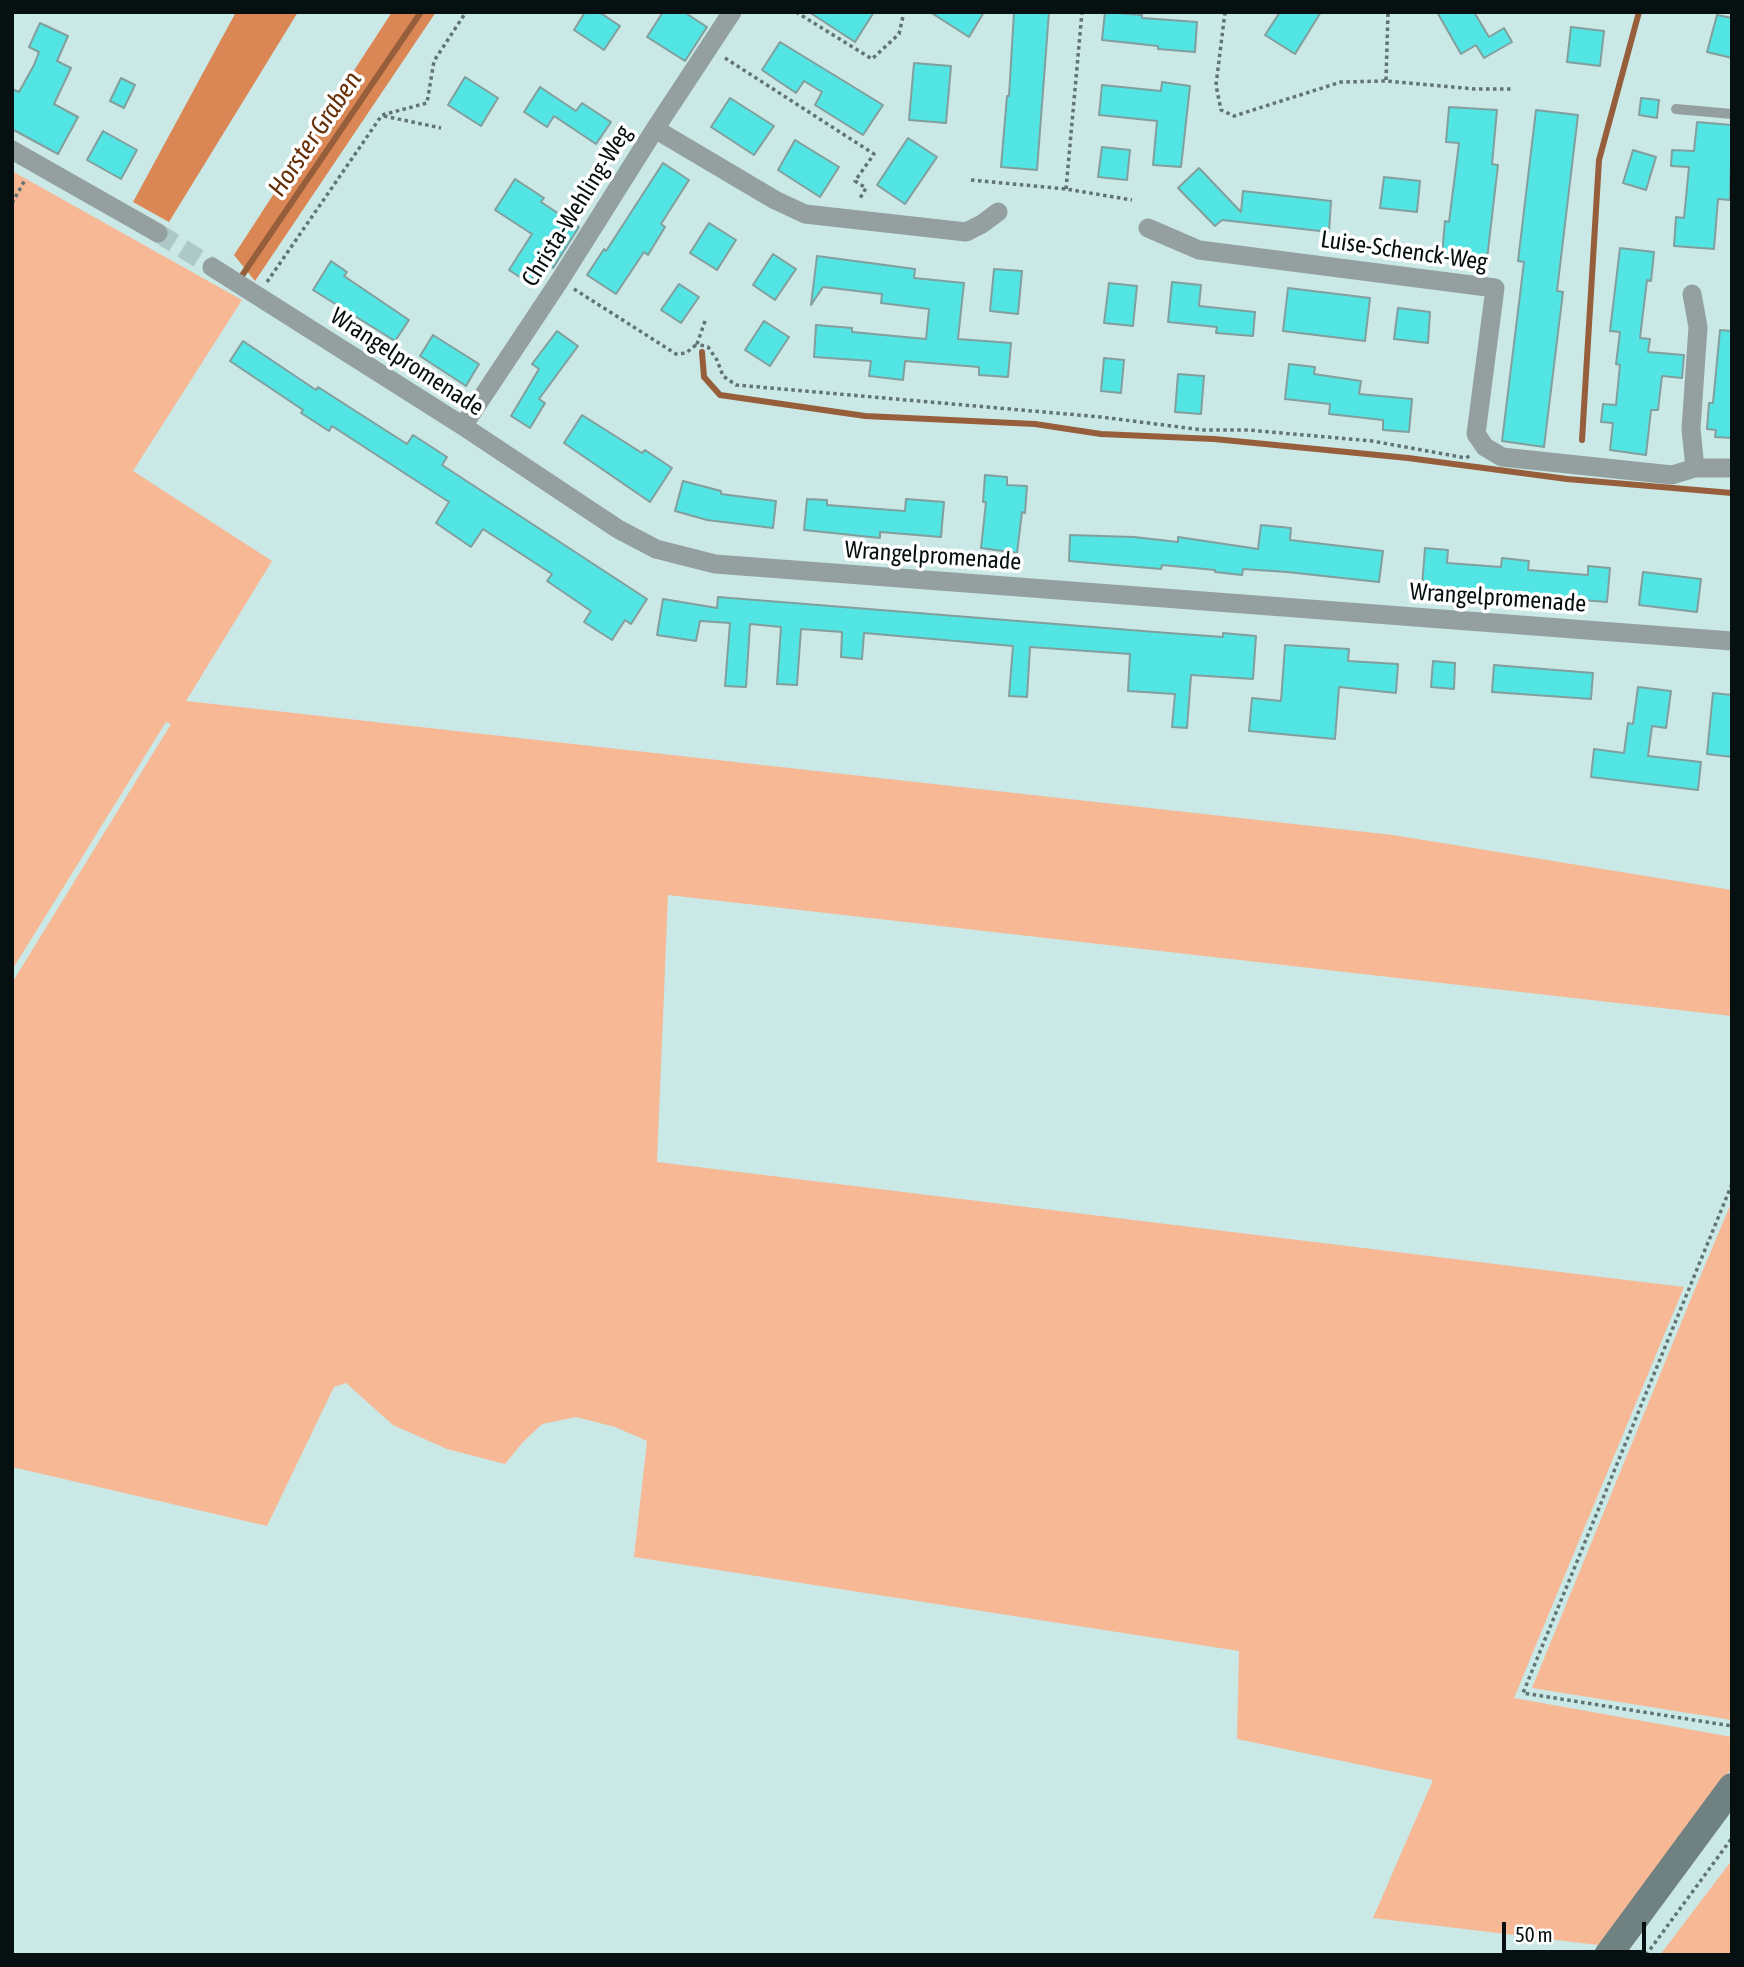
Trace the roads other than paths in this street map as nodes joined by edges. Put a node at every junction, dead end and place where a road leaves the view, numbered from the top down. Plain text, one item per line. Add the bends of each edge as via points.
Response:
1 (732, 12) edge
2 (1676, 109) dead end
3 (1732, 114) edge
4 (654, 129) junction
5 (12, 150) edge
6 (998, 212) dead end
7 (1148, 228) dead end
8 (158, 233) tunnel mouth
9 (212, 267) tunnel mouth
10 (1692, 294) dead end
11 (463, 426) junction
12 (1695, 468) junction
13 (1732, 468) edge
14 (1732, 641) edge
15 (1732, 1787) edge
16 (1608, 1955) edge

1 - 4 street, Christa-Wehling-Weg
2 - 3 lane
4 - 6 street via 805,214 966,232
4 - 11 street, Christa-Wehling-Weg
5 - 8 street
7 - 12 street, Luise-Schenck-Weg via 1199,250 1495,288 1476,434 1485,447 1502,457 1672,475
9 - 11 street, Wrangelpromenade
10 - 12 street via 1698,327 1691,429
11 - 14 street, Wrangelpromenade via 618,529 656,549 715,564
12 - 13 street
15 - 16 main road

